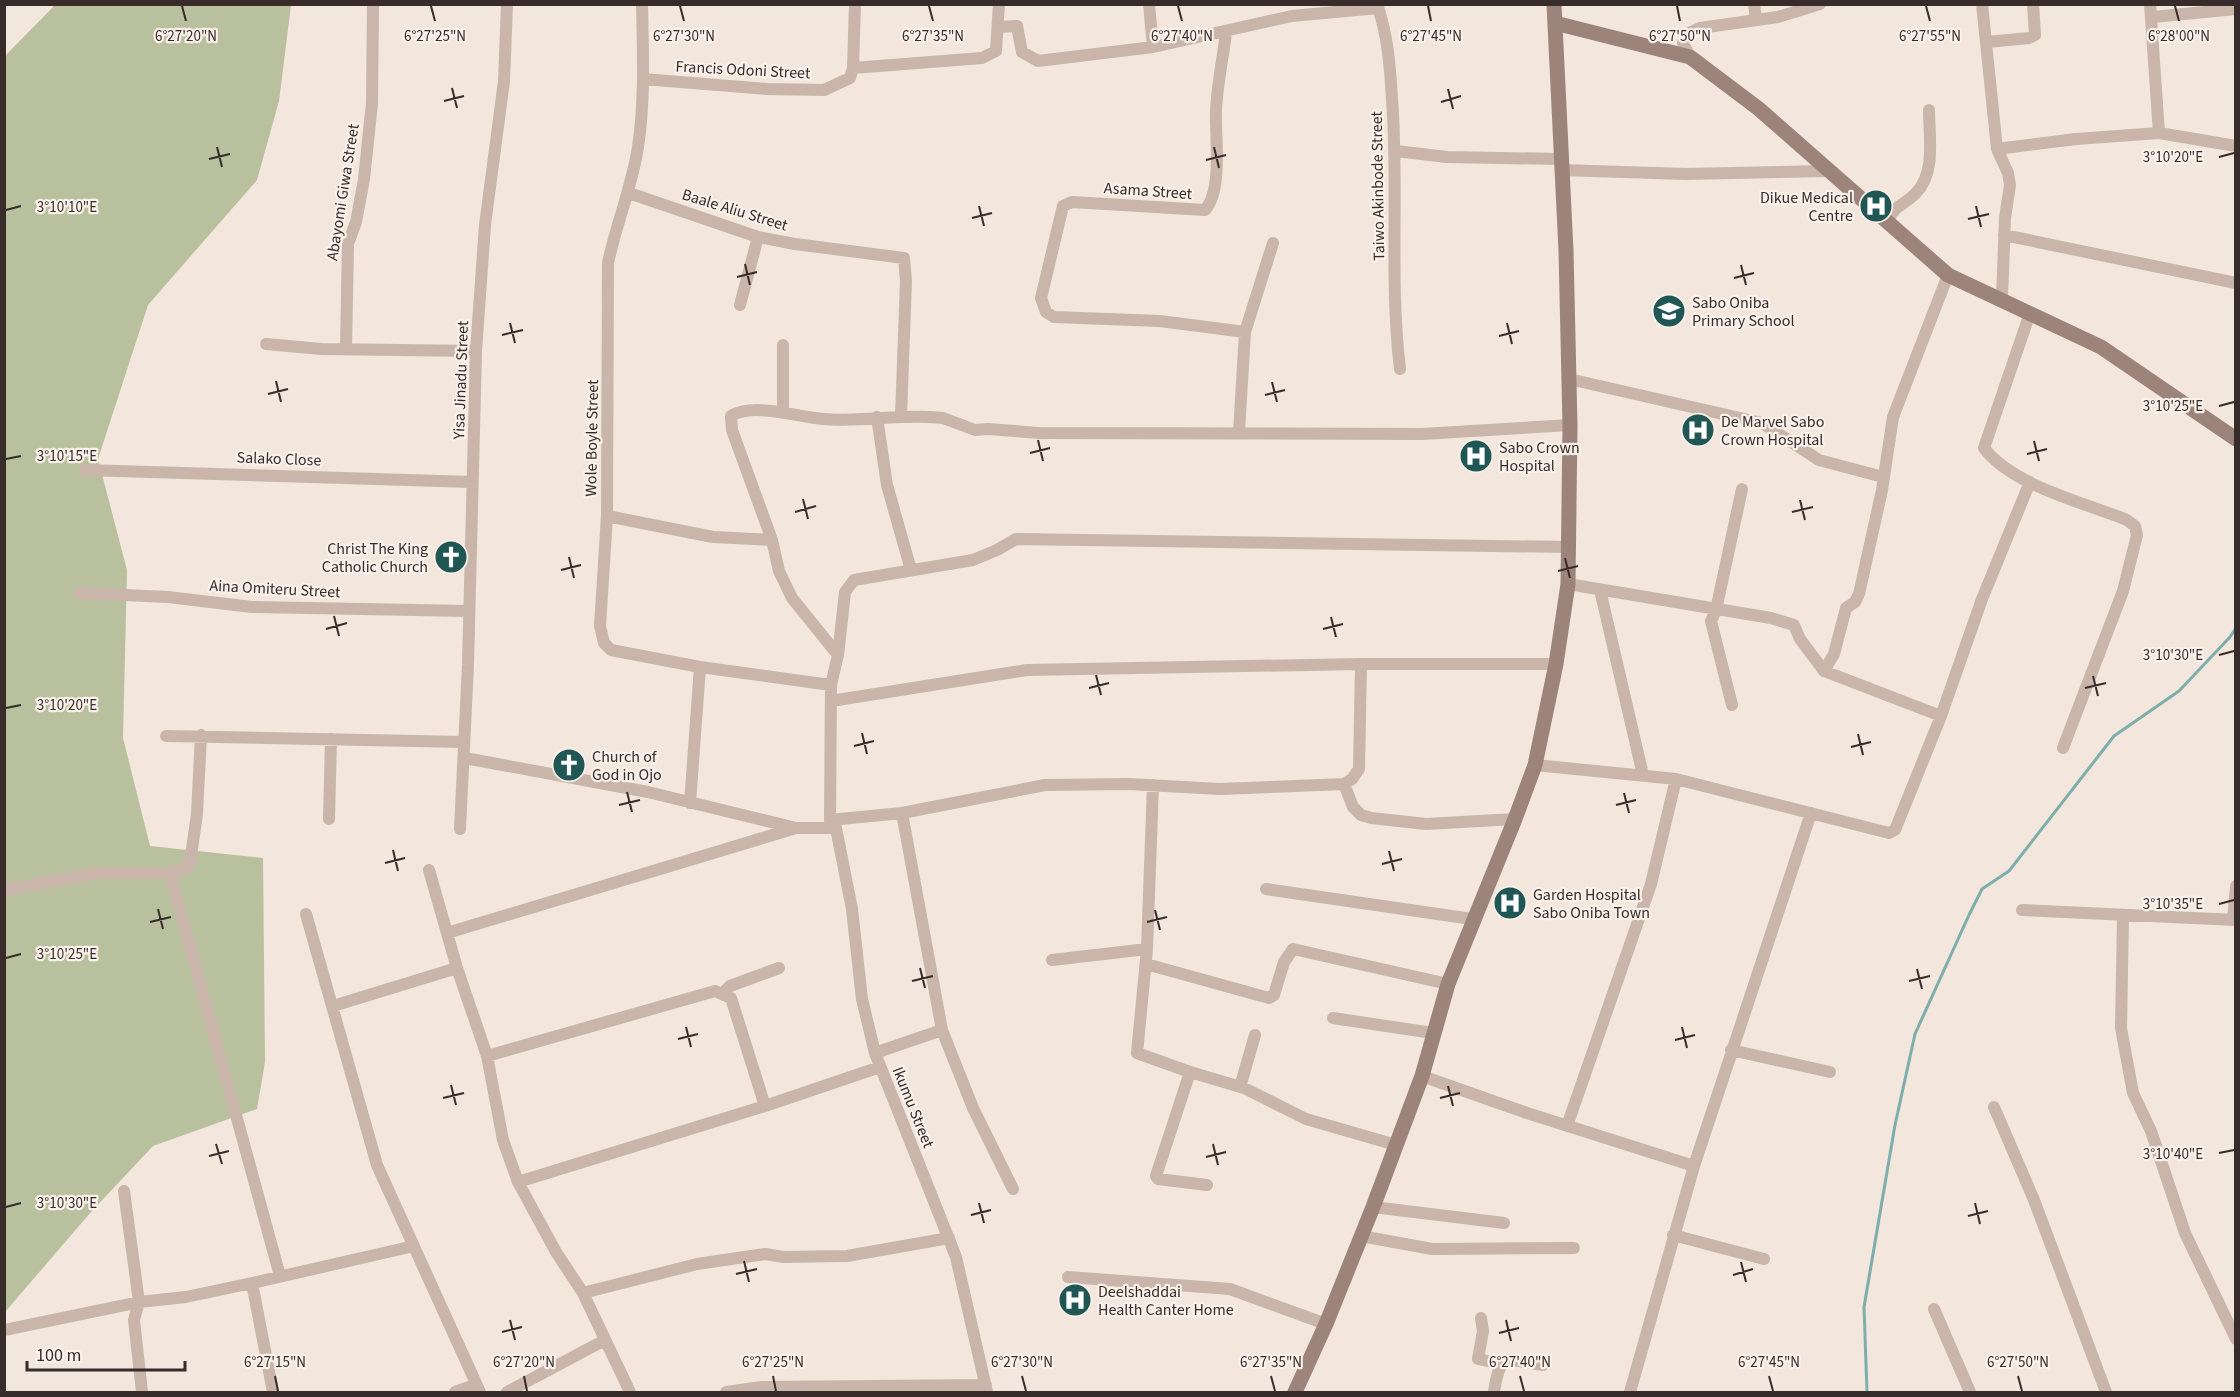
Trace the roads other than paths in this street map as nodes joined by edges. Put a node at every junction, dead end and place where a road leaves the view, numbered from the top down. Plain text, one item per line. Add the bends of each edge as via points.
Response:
1 (373, 4) edge
2 (507, 4) edge
3 (642, 4) edge
4 (855, 4) edge
5 (999, 4) edge
6 (1149, 4) edge
7 (1554, 4) edge
8 (1754, 4) edge
9 (1820, 4) edge
10 (1982, 4) edge
11 (2033, 4) edge
12 (1377, 6) edge
13 (2235, 9) edge
14 (2151, 11) edge
15 (1756, 20) junction
16 (1555, 22) junction
17 (999, 25) junction
18 (1226, 33) junction
19 (1987, 42) junction
20 (1153, 47) junction
21 (1690, 57) junction
22 (853, 68) junction
23 (643, 79) junction
24 (1929, 110) dead end
25 (2159, 133) junction
26 (2235, 146) edge
27 (1997, 149) junction
28 (1396, 150) junction
29 (1560, 165) junction
30 (1828, 171) junction
31 (629, 192) junction
32 (1887, 223) junction
33 (2004, 235) junction
34 (758, 237) junction
35 (1273, 243) dead end
36 (1948, 275) junction
37 (2235, 283) edge
38 (2002, 298) junction
39 (740, 305) dead end
40 (2030, 313) junction
41 (1245, 332) junction
42 (267, 344) dead end
43 (783, 345) dead end
44 (346, 349) junction
45 (476, 351) junction
46 (1400, 369) dead end
47 (1569, 379) junction
48 (783, 412) junction
49 (901, 416) junction
50 (877, 417) junction
51 (1570, 425) junction
52 (1239, 432) junction
53 (2235, 439) edge
54 (85, 470) dead end
55 (1883, 477) junction
56 (472, 482) junction
57 (2030, 482) junction
58 (1742, 489) dead end
59 (607, 516) junction
60 (772, 540) junction
61 (1569, 547) junction
62 (911, 570) junction
63 (1568, 584) junction
64 (1600, 590) junction
65 (80, 593) dead end
66 (1716, 610) junction
67 (469, 611) junction
68 (838, 655) junction
69 (1361, 664) junction
70 (1556, 664) junction
71 (699, 667) junction
72 (1824, 671) junction
73 (831, 685) junction
74 (831, 701) junction
75 (1732, 705) dead end
76 (1941, 716) junction
77 (201, 735) junction
78 (166, 736) dead end
79 (331, 739) junction
80 (464, 742) junction
81 (2063, 747) dead end
82 (465, 758) junction
83 (1534, 765) junction
84 (1642, 775) junction
85 (1676, 779) junction
86 (1344, 784) junction
87 (1152, 785) junction
88 (690, 803) junction
89 (902, 813) junction
90 (1811, 813) junction
91 (329, 819) dead end
92 (1515, 819) junction
93 (833, 824) junction
94 (796, 828) junction
95 (460, 830) dead end
96 (429, 870) dead end
97 (170, 873) junction
98 (2235, 886) edge
99 (1266, 889) dead end
100 (4, 890) edge
101 (2022, 910) dead end
102 (306, 914) dead end
103 (2123, 915) junction
104 (1472, 919) junction
105 (2234, 920) edge
106 (447, 933) junction
107 (1147, 949) junction
108 (1053, 960) dead end
109 (1146, 964) junction
110 (456, 968) junction
111 (779, 968) dead end
112 (1448, 984) junction
113 (723, 993) junction
114 (333, 1006) junction
115 (1333, 1018) dead end
116 (942, 1030) junction
117 (1433, 1033) junction
118 (1255, 1035) dead end
119 (1731, 1050) junction
120 (875, 1053) junction
121 (487, 1056) junction
122 (880, 1067) junction
123 (1190, 1072) junction
124 (1830, 1072) dead end
125 (1422, 1076) junction
126 (1240, 1087) junction
127 (765, 1106) junction
128 (1994, 1107) dead end
129 (1567, 1126) junction
130 (1396, 1144) junction
131 (1694, 1166) junction
132 (518, 1182) junction
133 (1207, 1185) dead end
134 (1013, 1189) dead end
135 (124, 1191) dead end
136 (1373, 1207) junction
137 (1504, 1223) dead end
138 (1673, 1235) junction
139 (1361, 1236) junction
140 (949, 1238) junction
141 (414, 1246) junction
142 (1574, 1248) dead end
143 (1764, 1259) dead end
144 (280, 1276) junction
145 (1068, 1277) dead end
146 (252, 1283) junction
147 (583, 1293) junction
148 (139, 1302) junction
149 (1934, 1310) dead end
150 (1481, 1318) dead end
151 (1326, 1324) junction
152 (4, 1330) edge
153 (2235, 1339) edge
154 (605, 1340) junction
155 (1502, 1364) junction
156 (1543, 1365) dead end
157 (478, 1389) edge
158 (839, 1389) edge
159 (987, 1389) edge
160 (142, 1392) edge
161 (273, 1392) edge
162 (455, 1392) edge
163 (507, 1392) edge
164 (630, 1392) edge
165 (726, 1392) edge
166 (1295, 1392) edge
167 (1494, 1392) edge
168 (1630, 1392) edge
169 (1970, 1392) edge
170 (2106, 1392) edge

1 - 44 street, Abayomi Giwa Street via 372,103 364,179 348,244
2 - 45 street, Yisa Jinadu Street via 502,103 485,225
3 - 23 street, Wole Boyle Street
4 - 22 street
5 - 17 street
6 - 20 street
7 - 16 main road
8 - 15 street
9 - 15 street
10 - 19 street
11 - 19 street via 2035,34
12 - 18 street via 1292,16
12 - 28 street, Taiwo Akinbode Street via 1387,34
13 - 14 street
14 - 25 street
15 - 21 street via 1689,33 1683,43
16 - 21 main road
16 - 29 main road
17 - 20 street, bridge via 1017,26 1022,52 1038,61
17 - 22 street via 992,55
18 - 20 street
18 - 41 street, Asama Street via 1216,109 1217,166 1210,204 1205,210 1072,202 1063,206 1041,298 1046,312 1054,316 1160,321
19 - 27 street
21 - 30 main road via 1759,109
22 - 23 street, Francis Odoni Street via 850,78 824,90
23 - 31 street, Wole Boyle Street via 638,146
24 - 32 street via 1929,168 1925,182 1893,209
25 - 26 street
25 - 27 street
27 - 33 street via 2010,185
28 - 29 street
28 - 46 street, Taiwo Akinbode Street via 1395,299
29 - 30 street via 1686,174
29 - 47 main road
30 - 32 main road
31 - 34 street, Baale Aliu Street
31 - 59 street, Wole Boyle Street via 608,263
32 - 36 main road
33 - 37 street
33 - 38 street
34 - 39 street
34 - 49 street, Baale Aliu Street via 904,258
35 - 41 street
36 - 38 main road
36 - 55 street via 1893,417
38 - 40 main road
40 - 53 main road via 2102,347
40 - 57 street via 1984,448
41 - 52 street
42 - 44 street
43 - 48 street
44 - 45 street
45 - 56 street, Yisa Jinadu Street
47 - 51 main road
47 - 55 street via 1762,423 1819,460
48 - 50 street via 824,419
48 - 60 street via 740,411 731,416 732,430
49 - 50 street
49 - 52 street via 943,418 975,430
50 - 62 street via 887,485
51 - 52 street via 1422,434
51 - 61 main road
54 - 56 street, Salako Close
55 - 72 street via 1858,594 1846,608 1834,654
56 - 67 street, Yisa Jinadu Street
57 - 76 street via 1982,599
57 - 81 street via 2127,520 2135,526 2137,535 2123,591
58 - 66 street
59 - 60 street via 713,537
59 - 71 street, Wole Boyle Street via 600,627 604,643 611,650
60 - 68 street via 779,572 792,598
61 - 62 street via 1027,538 1009,542 973,560
61 - 63 main road
62 - 68 street, Ikumu Street via 854,580 848,585
63 - 64 street
63 - 70 main road
64 - 66 street
64 - 84 street
65 - 67 street, Aina Omiteru Street via 168,597 252,607
66 - 72 street via 1794,625
66 - 75 street via 1711,621
67 - 80 street, Yisa Jinadu Street
68 - 73 street, Ikumu Street
69 - 70 street
69 - 74 street via 1027,670
69 - 86 street via 1359,769
70 - 83 main road
71 - 73 street, Wole Boyle Street
71 - 88 street
72 - 76 street
73 - 74 street, Ikumu Street
74 - 93 street, Ikumu Street
76 - 90 street via 1895,830 1883,833
77 - 78 street
77 - 79 street
77 - 97 street via 190,863
79 - 80 street
79 - 91 street
80 - 82 street, Yisa Jinadu Street
82 - 88 street
82 - 95 street, Yisa Jinadu Street
83 - 84 street
83 - 92 main road
84 - 85 street
85 - 90 street
85 - 129 street via 1651,884
86 - 87 street via 1220,789
86 - 92 street via 1353,807 1371,818 1426,824
87 - 89 street via 1045,785
87 - 107 street
88 - 94 street
89 - 93 street
89 - 116 street
90 - 119 street
92 - 104 main road
93 - 94 street
93 - 120 street, Ikumu Street via 852,909 862,999
94 - 106 street
96 - 106 street
97 - 100 street via 97,873
97 - 144 street
98 - 105 street
99 - 104 street
101 - 103 street
102 - 114 street
103 - 105 street
103 - 153 street via 2121,1028 2133,1093 2151,1131 2185,1233
104 - 112 main road
106 - 110 street
107 - 108 street
107 - 109 street
109 - 112 street via 1269,998 1274,995 1284,962 1293,949
109 - 123 street via 1137,1053
110 - 114 street
110 - 121 street
111 - 113 street via 730,986
112 - 117 main road
113 - 121 street via 715,992
113 - 127 street via 731,998
114 - 141 street via 377,1165
115 - 117 street
116 - 120 street
116 - 134 street via 973,1108
117 - 125 main road
118 - 126 street
119 - 124 street
119 - 131 street
120 - 122 street, Ikumu Street
121 - 132 street via 503,1140
122 - 127 street
122 - 140 street, Ikumu Street
123 - 126 street
123 - 133 street via 1156,1176
125 - 129 street
125 - 130 main road
126 - 130 street via 1306,1119
127 - 132 street
128 - 170 street via 2034,1200
129 - 131 street
130 - 136 main road
131 - 138 street
132 - 147 street
135 - 148 street
136 - 137 street
136 - 139 main road
138 - 143 street
138 - 168 street
139 - 142 street via 1432,1249
139 - 151 main road
140 - 147 street via 847,1256 765,1254 697,1264
140 - 159 street, Ikumu Street
141 - 144 street
141 - 157 street
144 - 146 street
145 - 151 street via 1230,1288
146 - 148 street
146 - 161 street
147 - 154 street
148 - 152 street
148 - 160 street via 134,1320
149 - 169 street
150 - 155 street via 1478,1359
151 - 166 main road
154 - 163 street
154 - 164 street
155 - 156 street via 1509,1360
155 - 167 street via 1496,1373
157 - 162 street
158 - 159 street
158 - 165 street via 762,1387

